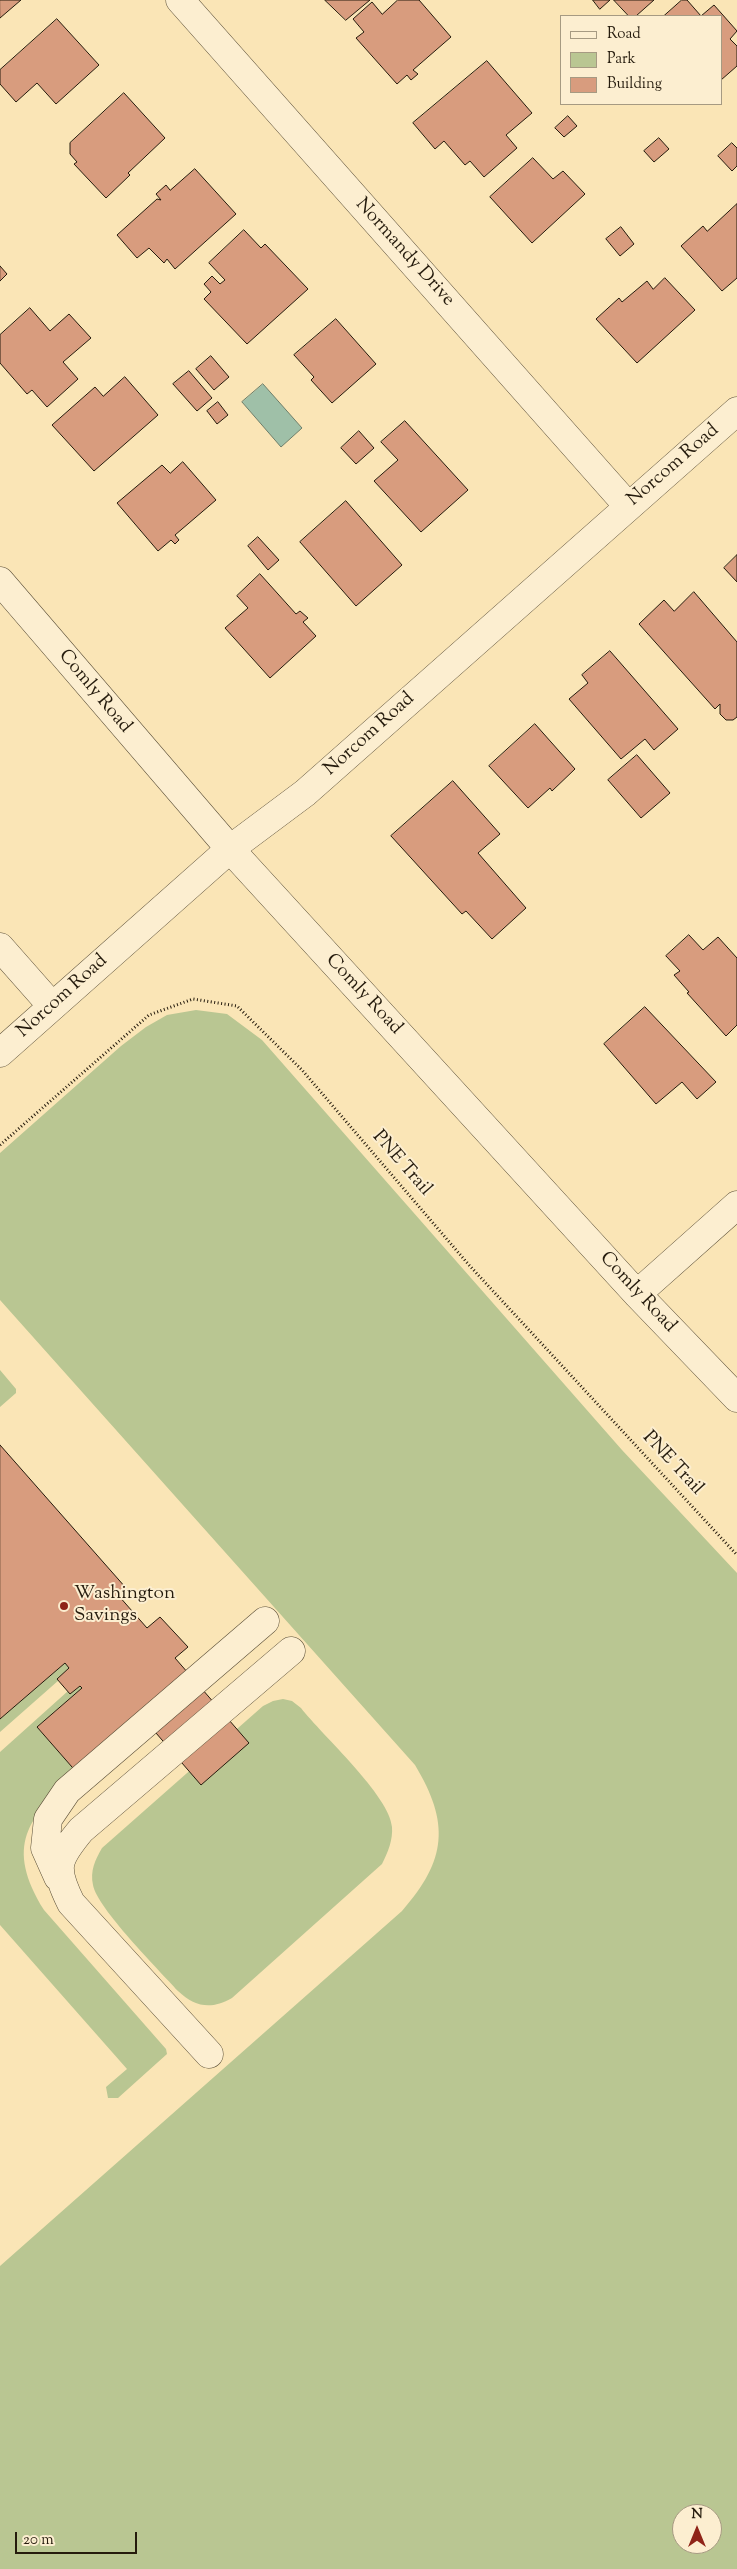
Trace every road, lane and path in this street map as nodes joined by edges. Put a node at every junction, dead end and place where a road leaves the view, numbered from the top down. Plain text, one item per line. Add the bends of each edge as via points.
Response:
1 (180, 0) edge
2 (737, 411) edge
3 (628, 506) junction
4 (0, 581) edge
5 (230, 849) junction
6 (0, 948) edge
7 (52, 1006) junction
8 (0, 1053) edge
9 (0, 1145) edge
10 (737, 1205) edge
11 (637, 1294) junction
12 (737, 1398) edge
13 (737, 1555) edge
14 (60, 1881) junction
15 (208, 2054) dead end

1 - 3 street, Normandy Drive
2 - 3 street, Norcom Road
3 - 5 street, Norcom Road via 305,793
4 - 5 street, Comly Road
5 - 7 street, Norcom Road
5 - 11 street, Comly Road
6 - 7 street
7 - 8 street, Norcom Road
9 - 13 path, PNE Trail via 149,1015 193,999 237,1006 302,1070 470,1265
10 - 11 street
11 - 12 street, Comly Road
14 - 14 street via 62,1853 81,1830 284,1643 67,1791 48,1819 45,1848
14 - 15 street via 71,1902

